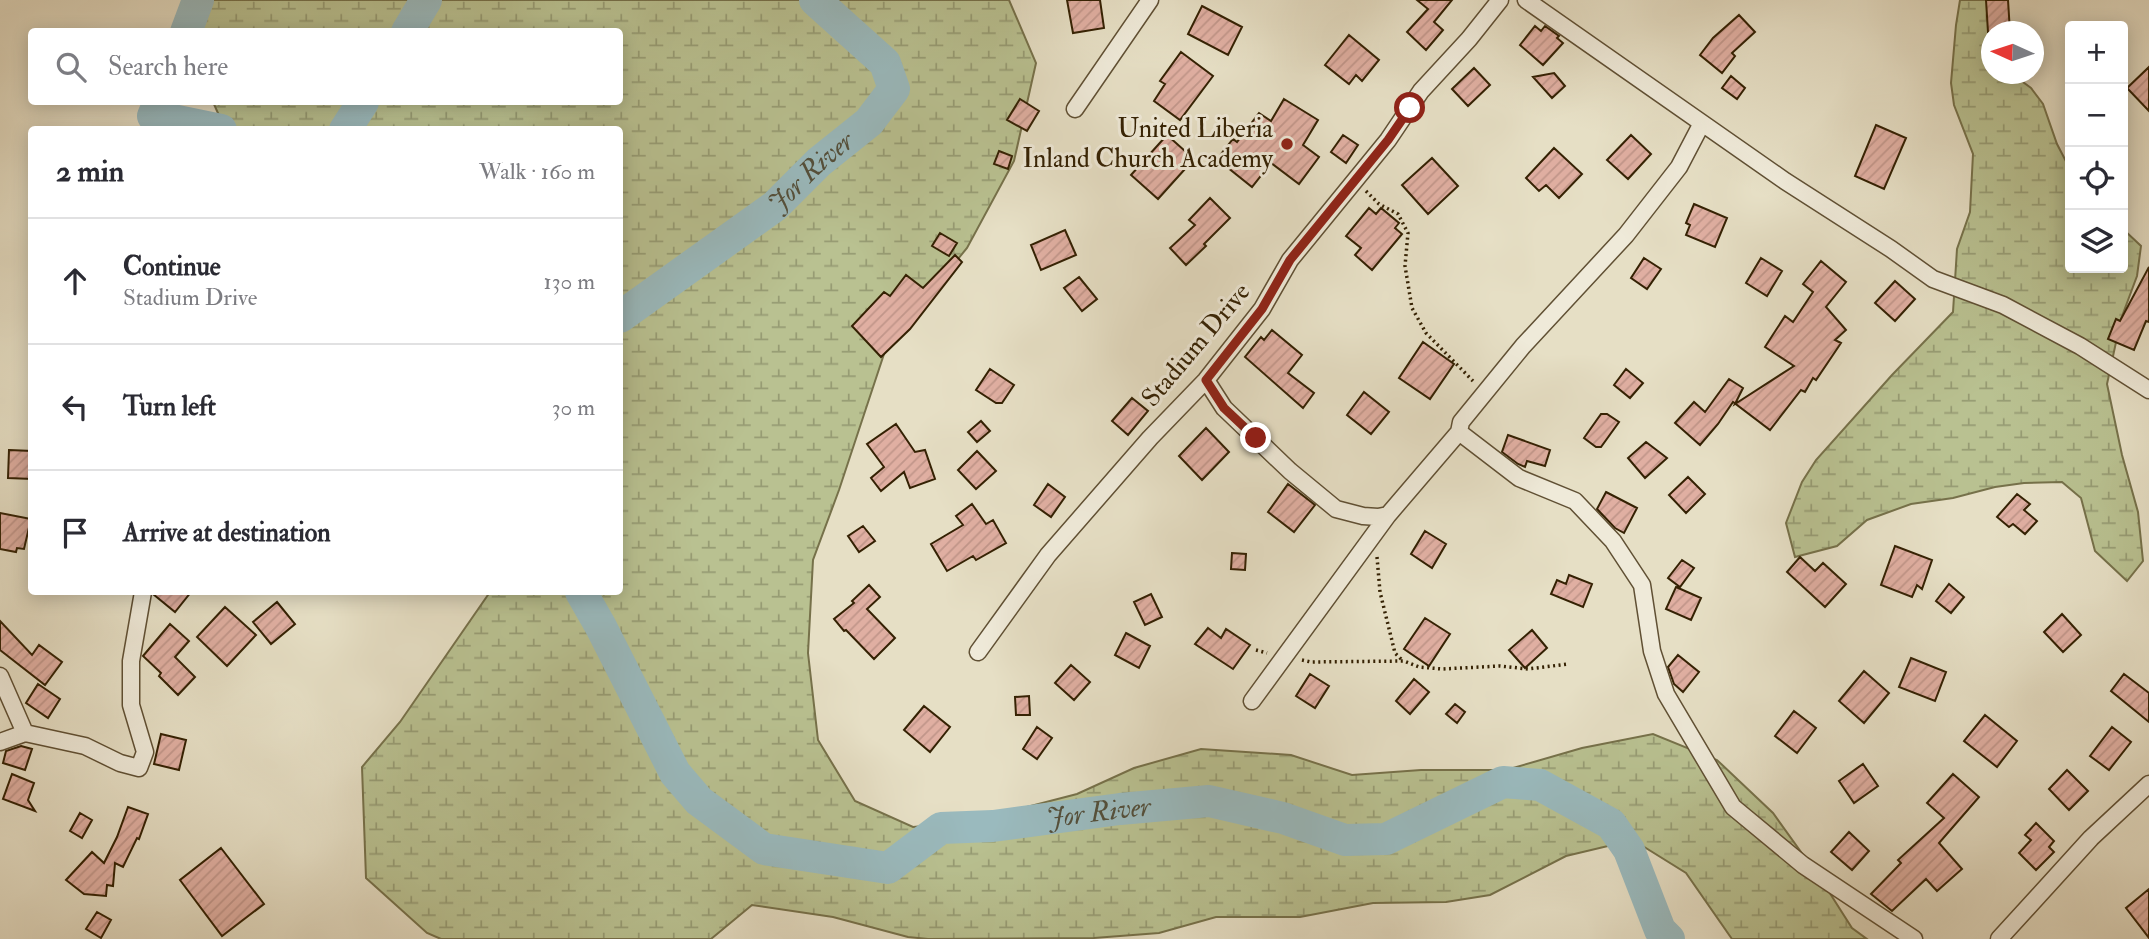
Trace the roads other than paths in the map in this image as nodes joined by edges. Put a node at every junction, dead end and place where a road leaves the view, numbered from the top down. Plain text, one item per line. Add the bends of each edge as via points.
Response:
1 (1150, 0) edge
2 (1500, 0) edge
3 (1526, 0) edge
4 (1075, 109) dead end
5 (1702, 123) junction
6 (1206, 380) junction
7 (2149, 390) edge
8 (1459, 432) junction
9 (1388, 515) junction
10 (143, 595) edge
11 (978, 652) dead end
12 (0, 676) edge
13 (1252, 701) dead end
14 (25, 733) junction
15 (0, 742) edge
16 (2149, 784) edge
17 (1914, 939) edge
18 (1999, 939) edge

1 - 4 street
2 - 6 street, Stadium Drive via 1421,91 1388,140 1290,260 1262,309
3 - 5 street
5 - 7 street via 1933,279 2003,305
5 - 8 street via 1679,167 1626,235 1523,346 1461,422
6 - 9 street via 1224,408 1336,509 1363,516
6 - 11 street, Stadium Drive via 1048,555
8 - 9 street
8 - 17 street via 1519,478 1575,501 1613,541 1642,585 1652,650 1667,694 1732,807 1803,865
9 - 13 street
10 - 14 street via 131,662 131,705 145,752 139,768 85,746
12 - 14 street
14 - 15 street
16 - 18 street via 2091,838

